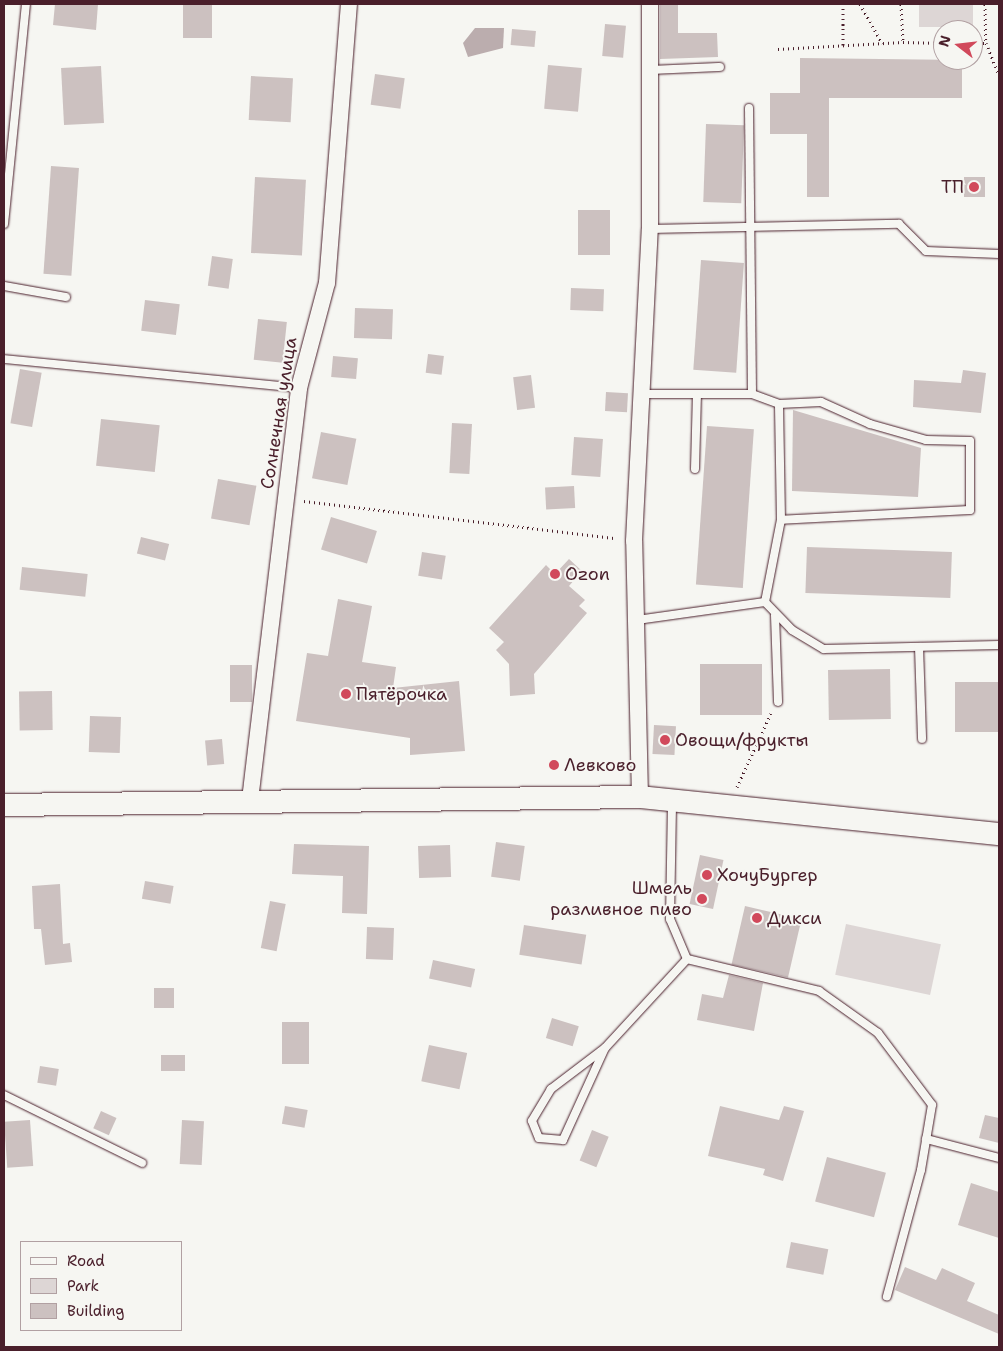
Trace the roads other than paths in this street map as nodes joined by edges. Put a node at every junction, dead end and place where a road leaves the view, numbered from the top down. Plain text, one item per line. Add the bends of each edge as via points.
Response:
1 (26, 4) edge
2 (349, 4) edge
3 (650, 4) edge
4 (720, 67) dead end
5 (649, 70) junction
6 (749, 108) dead end
7 (4, 224) edge
8 (753, 224) junction
9 (650, 229) junction
10 (999, 254) edge
11 (4, 286) edge
12 (66, 297) dead end
13 (4, 359) edge
14 (299, 388) junction
15 (641, 394) junction
16 (697, 394) junction
17 (752, 394) junction
18 (779, 404) junction
19 (695, 469) dead end
20 (781, 520) junction
21 (765, 602) junction
22 (775, 615) junction
23 (637, 620) junction
24 (999, 645) edge
25 (919, 647) junction
26 (778, 702) road end
27 (922, 739) dead end
28 (640, 797) junction
29 (250, 800) junction
30 (672, 802) junction
31 (4, 805) edge
32 (999, 834) edge
33 (687, 959) junction
34 (604, 1048) junction
35 (4, 1095) edge
36 (926, 1139) junction
37 (999, 1158) edge
38 (142, 1163) dead end
39 (887, 1296) dead end

1 - 7 lane
2 - 14 street, Солнечная улица via 327,283
3 - 5 street
4 - 5 lane
5 - 9 street
6 - 8 lane
8 - 9 lane
8 - 10 lane via 899,224 926,251
8 - 17 lane
9 - 15 street
11 - 12 lane
13 - 14 lane
14 - 29 street, Солнечная улица
15 - 16 lane
15 - 23 street via 634,541
16 - 17 lane
16 - 19 lane
17 - 18 lane
18 - 20 lane
18 - 20 lane via 820,402 870,424 926,440 970,441 970,510
20 - 21 lane
21 - 22 lane
21 - 23 lane
22 - 25 lane via 824,649
22 - 26 lane
23 - 28 street
24 - 25 lane
25 - 27 lane
28 - 29 street
28 - 30 street
29 - 31 street
30 - 32 street
30 - 33 lane via 670,919
33 - 34 lane
33 - 36 lane via 819,991 878,1034 932,1105
34 - 34 lane via 551,1088 532,1121 539,1138 563,1140
35 - 38 lane
36 - 37 lane
36 - 39 lane

